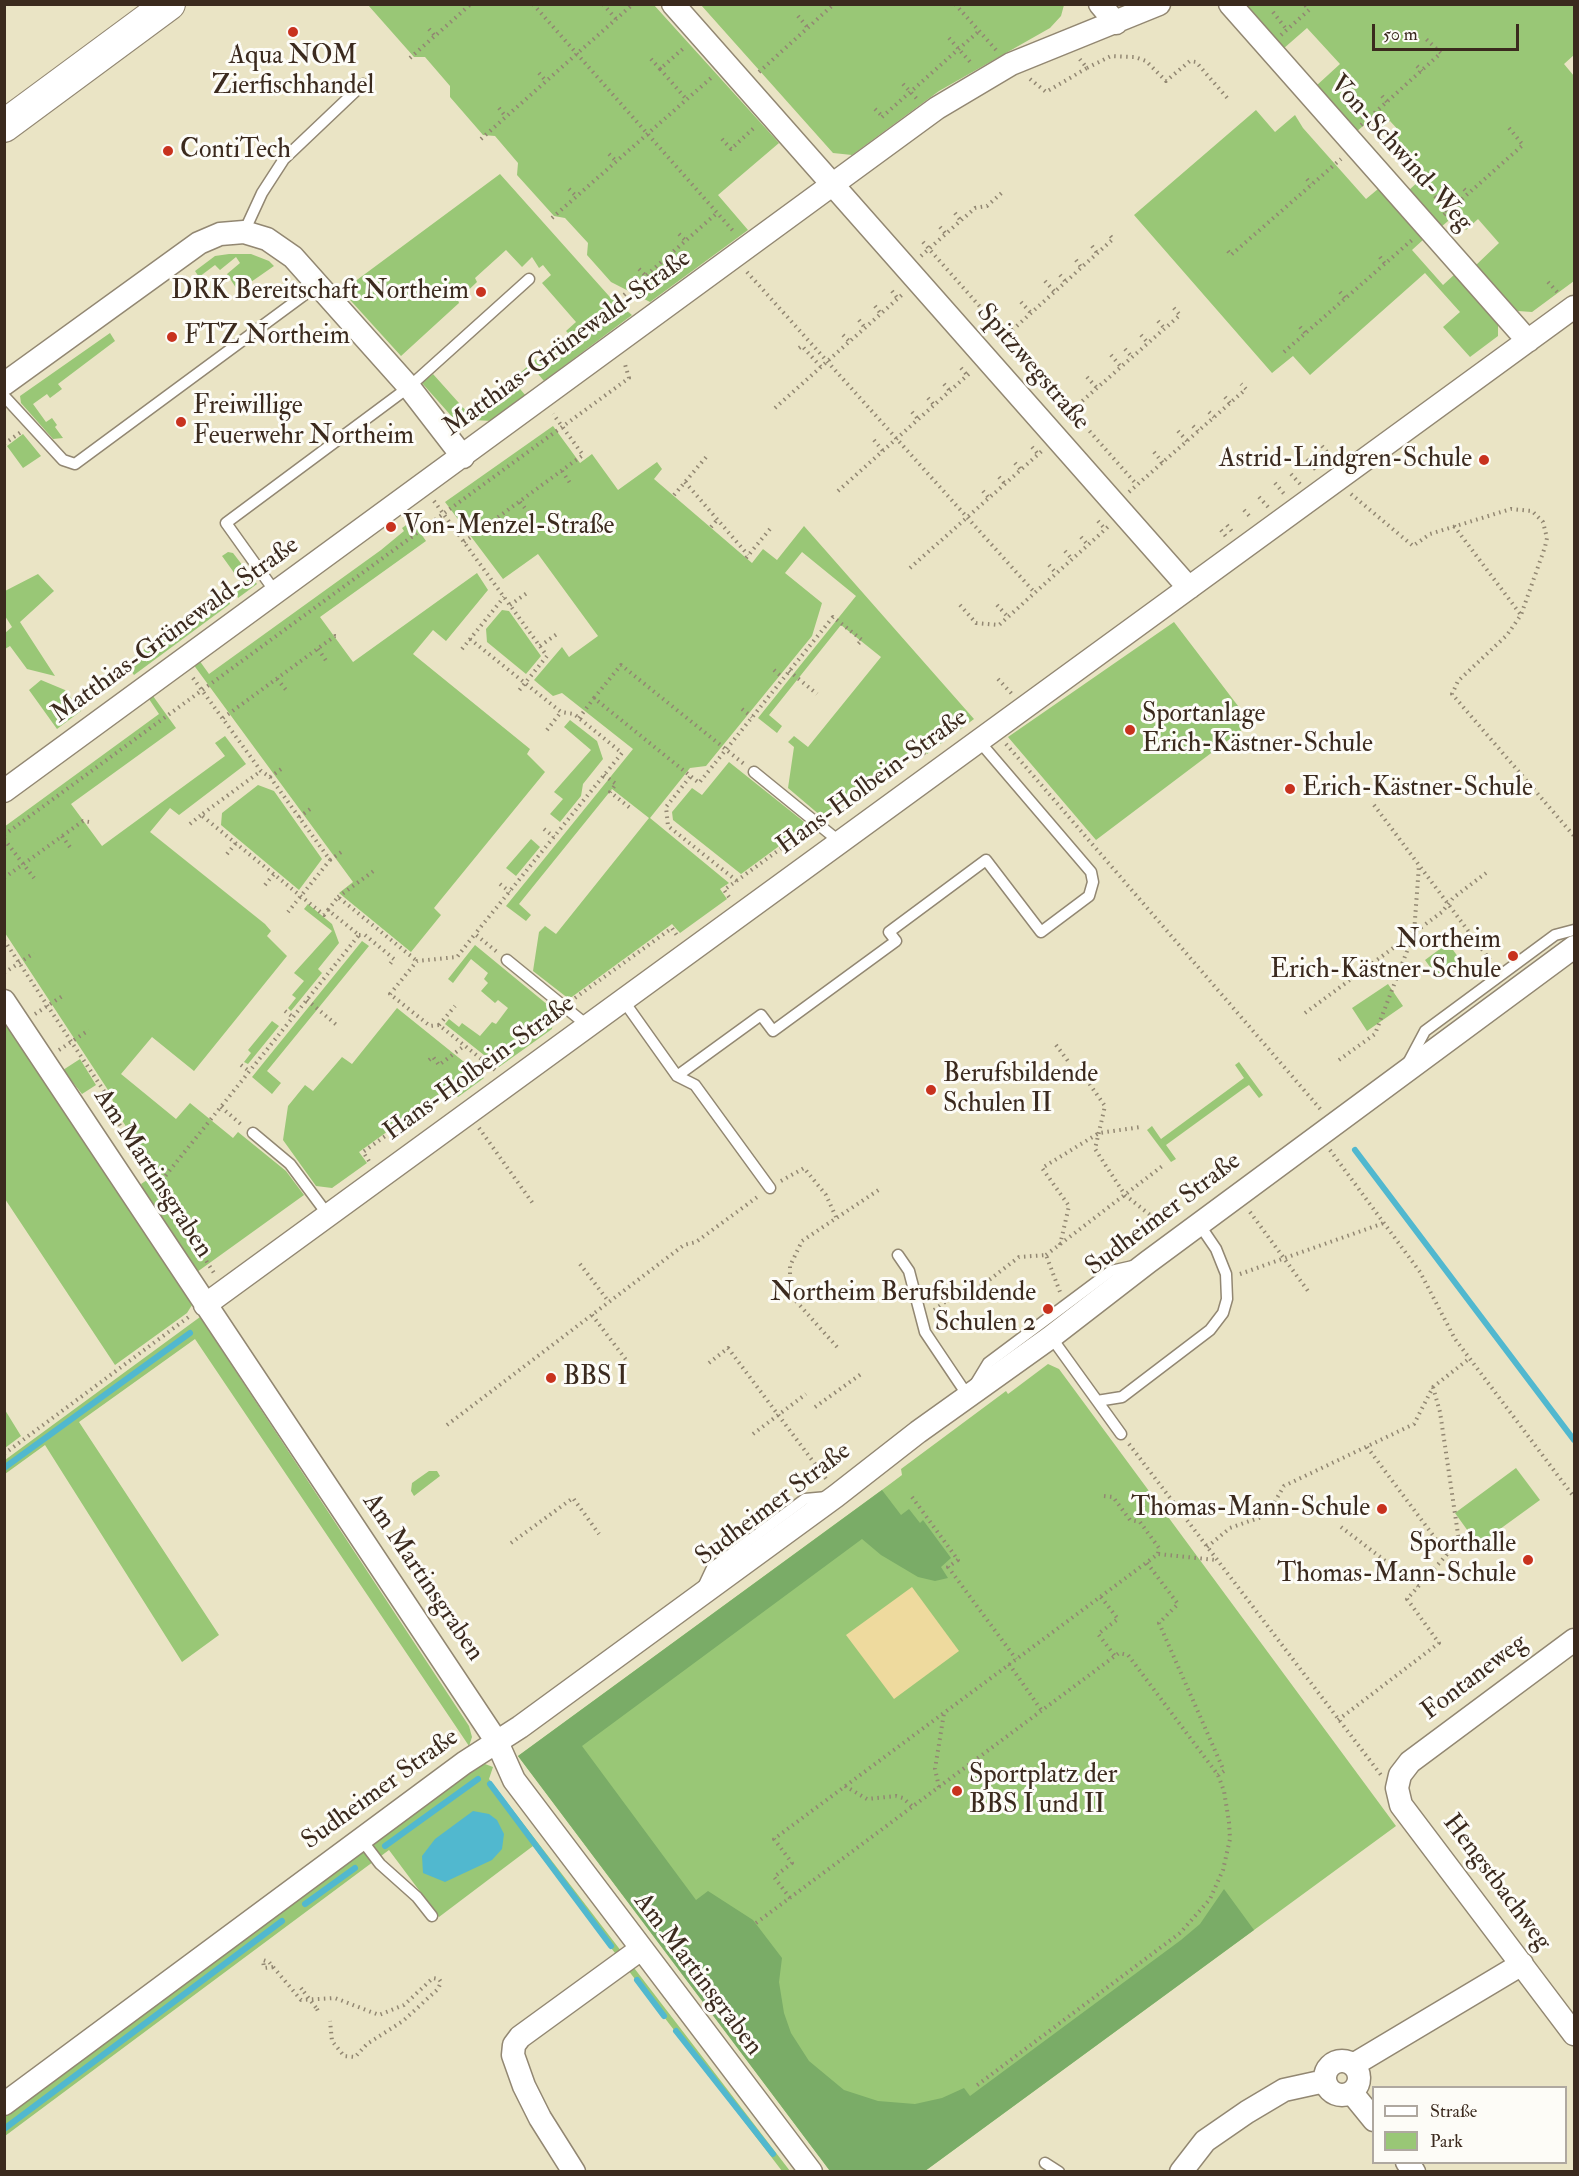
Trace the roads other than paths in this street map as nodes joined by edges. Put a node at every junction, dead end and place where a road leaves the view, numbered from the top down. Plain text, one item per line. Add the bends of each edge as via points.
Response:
1 (169, 4) edge
2 (673, 4) edge
3 (1100, 4) edge
4 (1159, 4) edge
5 (1230, 4) edge
6 (1116, 22) junction
7 (363, 84) dead end
8 (4, 126) edge
9 (833, 185) junction
10 (244, 232) junction
11 (529, 279) dead end
12 (319, 284) junction
13 (1575, 307) edge
14 (1528, 341) junction
15 (4, 384) edge
16 (409, 387) junction
17 (4, 396) edge
18 (463, 457) junction
19 (1189, 588) junction
20 (276, 594) junction
21 (987, 736) junction
22 (754, 772) road end
23 (4, 791) edge
24 (840, 842) junction
25 (1575, 930) edge
26 (1575, 946) edge
27 (507, 960) road end
28 (1507, 983) junction
29 (623, 1000) junction
30 (4, 1001) edge
31 (588, 1026) junction
32 (677, 1076) junction
33 (253, 1133) road end
34 (770, 1188) road end
35 (328, 1215) junction
36 (1199, 1224) junction
37 (898, 1255) dead end
38 (1148, 1262) junction
39 (205, 1305) junction
40 (1051, 1337) junction
41 (968, 1396) junction
42 (1097, 1401) junction
43 (1121, 1434) road end
44 (1575, 1640) edge
45 (497, 1742) junction
46 (1398, 1797) joint
47 (362, 1839) junction
48 (432, 1916) dead end
49 (641, 1949) junction
50 (1522, 1964) junction
51 (1575, 2034) edge
52 (1353, 2065) junction
53 (1325, 2081) junction
54 (1352, 2093) junction
55 (4, 2104) edge
56 (1372, 2118) edge
57 (1045, 2163) dead end
58 (801, 2168) edge
59 (574, 2172) edge
60 (1059, 2172) edge
61 (1181, 2172) edge

1 - 8 main road
2 - 9 street, Spitzwegstraße
3 - 6 street
4 - 6 street, Matthias-Grünewald-Straße
5 - 14 street, Von-Schwind-Weg
6 - 9 street, Matthias-Grünewald-Straße via 1066,40 981,80
7 - 10 lane via 284,159
9 - 18 street, Matthias-Grünewald-Straße
9 - 19 street, Spitzwegstraße
10 - 12 street via 267,239 293,257
10 - 15 street via 220,234 199,243
11 - 16 lane
12 - 16 street
12 - 17 lane via 75,464 63,460
13 - 14 street, Hans-Holbein-Straße
14 - 19 street, Hans-Holbein-Straße
16 - 18 street
16 - 20 lane via 226,523
18 - 20 street, Matthias-Grünewald-Straße
19 - 21 street, Hans-Holbein-Straße
20 - 23 street, Matthias-Grünewald-Straße
21 - 24 street, Hans-Holbein-Straße
21 - 32 lane via 1091,872 1089,896 1041,932 986,860 889,932 896,941 773,1031 761,1015
22 - 24 lane
24 - 29 street, Hans-Holbein-Straße
25 - 28 lane via 1554,935
26 - 28 street, Sudheimer Straße
27 - 31 lane
28 - 36 street, Sudheimer Straße via 1401,1076
29 - 31 street, Hans-Holbein-Straße
29 - 32 lane
30 - 39 street, Am Martinsgraben
31 - 35 street, Hans-Holbein-Straße
32 - 34 lane via 695,1085
33 - 35 lane via 290,1164
35 - 39 street, Hans-Holbein-Straße
36 - 38 street, Sudheimer Straße
36 - 42 lane via 1216,1250 1227,1280 1225,1306 1210,1330 1122,1397
37 - 41 lane via 909,1271 925,1332
38 - 40 street, Sudheimer Straße
38 - 41 lane via 1111,1271 1065,1305 988,1363
39 - 45 street, Am Martinsgraben
40 - 41 street, Sudheimer Straße
40 - 42 lane
41 - 45 street, Sudheimer Straße via 837,1496
42 - 43 lane
44 - 46 street, Fontaneweg via 1410,1762 1400,1774
45 - 47 street, Sudheimer Straße
45 - 49 street, Am Martinsgraben via 514,1780
46 - 50 street, Hengstbachweg
47 - 48 lane via 380,1864
47 - 55 street, Sudheimer Straße
49 - 58 street, Am Martinsgraben
49 - 59 street via 514,2045 513,2055 524,2086
50 - 51 street, Hengstbachweg
50 - 52 street
52 - 53 street via 1344,2061 1334,2063
52 - 54 street via 1359,2079
53 - 54 street via 1335,2094
53 - 61 street via 1284,2090 1247,2112 1204,2141
54 - 56 street
57 - 60 lane

